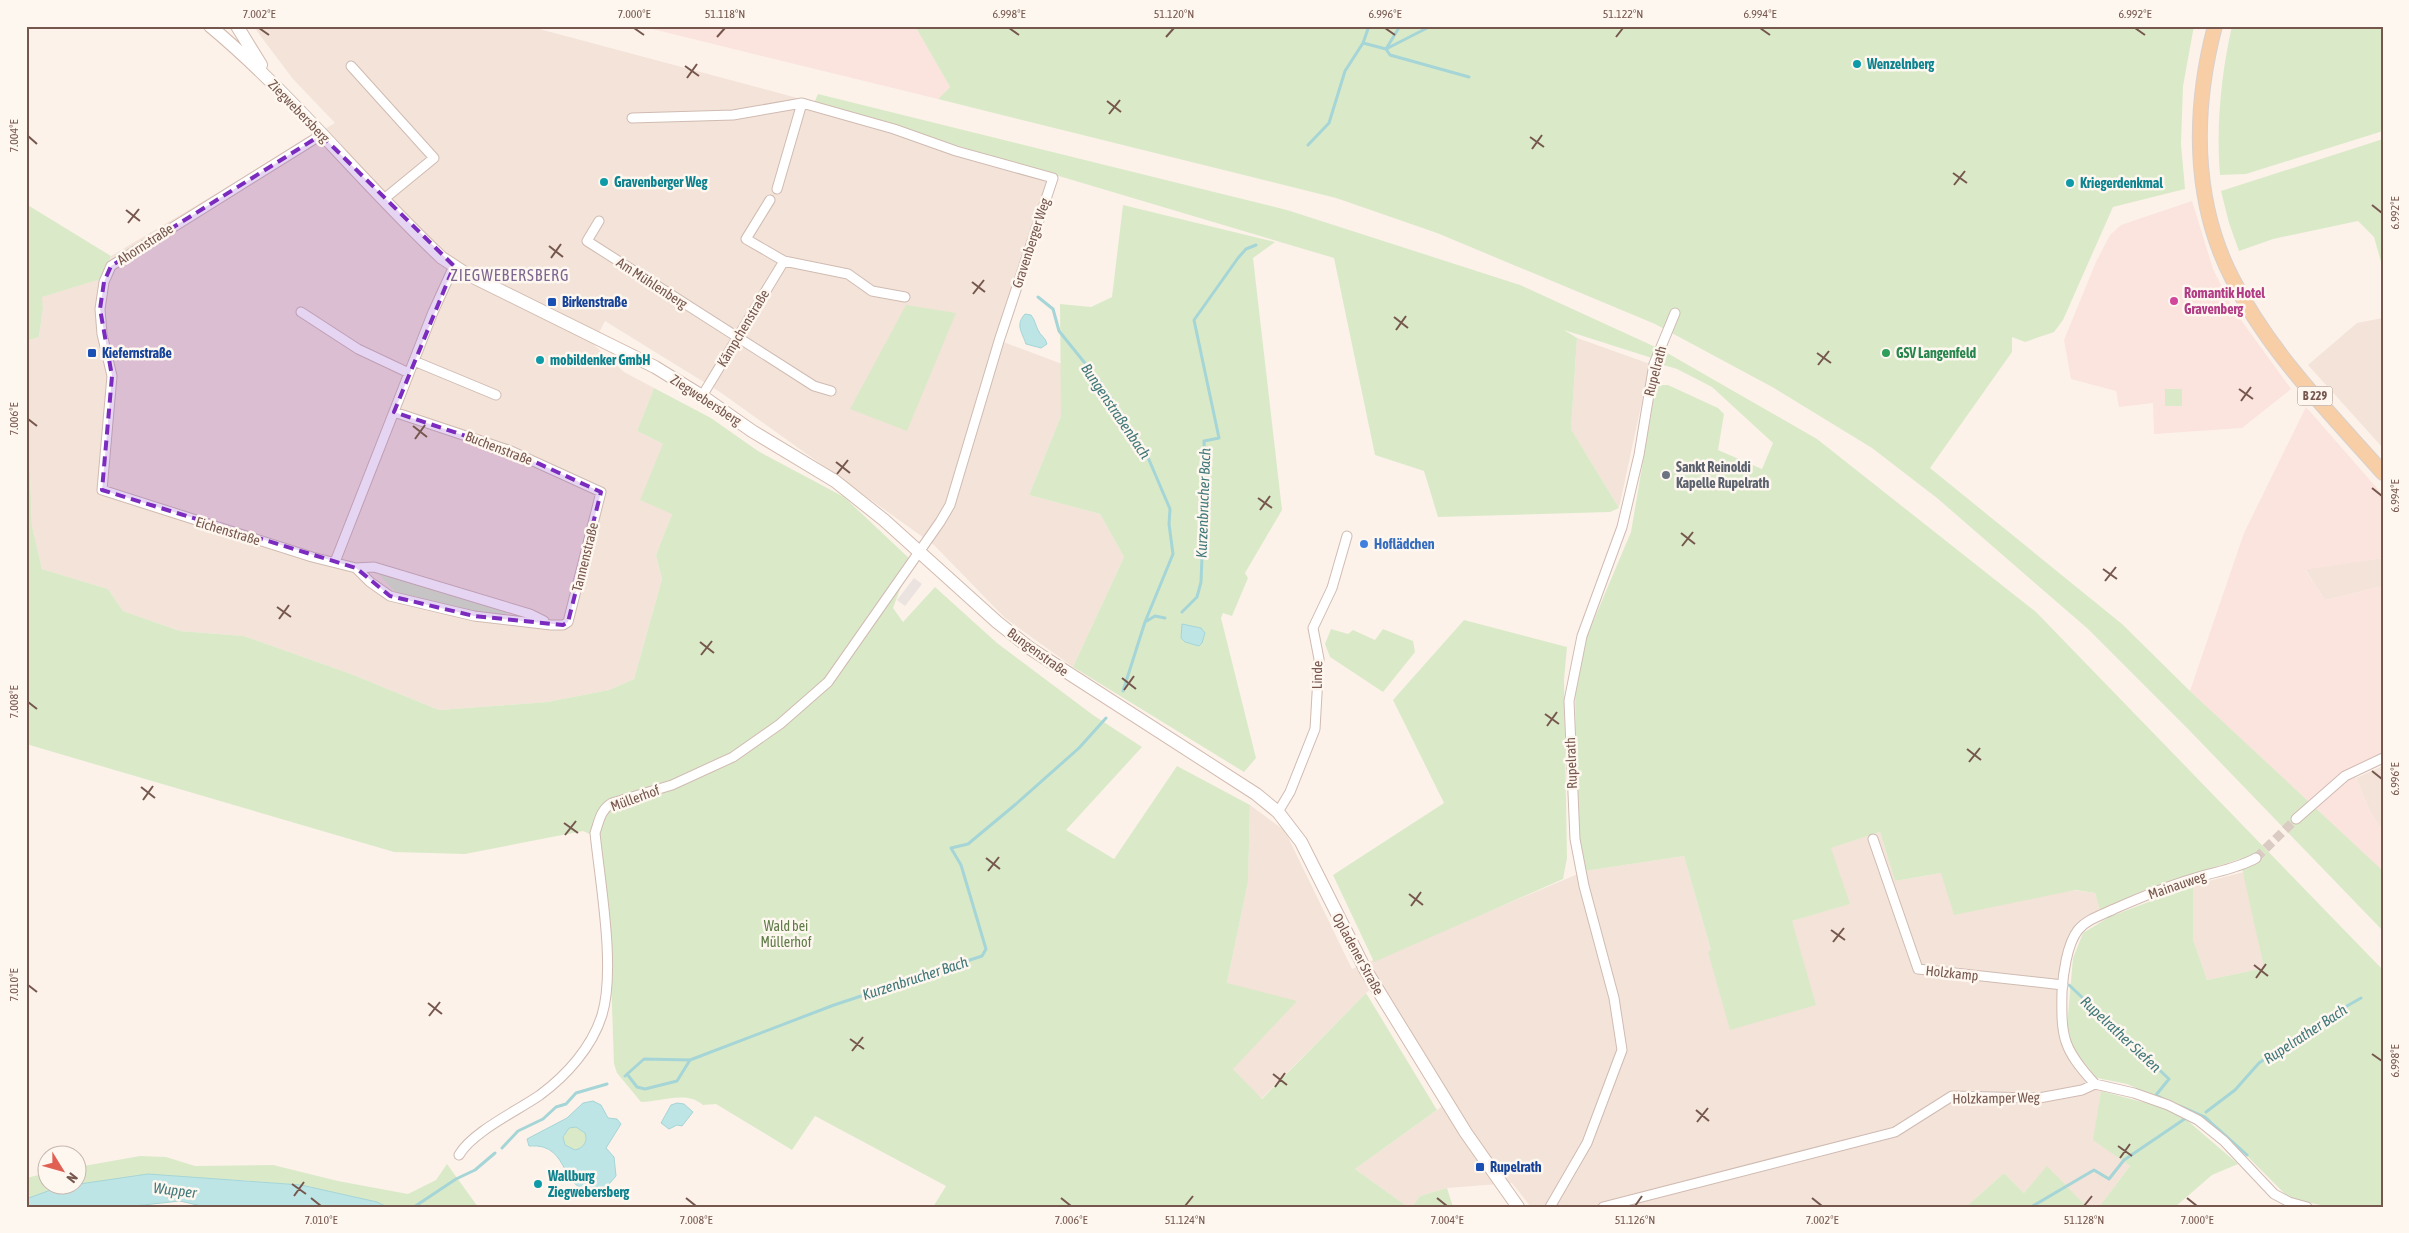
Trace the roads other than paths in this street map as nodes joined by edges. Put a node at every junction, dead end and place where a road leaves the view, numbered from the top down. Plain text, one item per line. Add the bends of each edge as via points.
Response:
1 (210, 26) edge
2 (237, 26) edge
3 (2215, 26) edge
4 (351, 66) dead end
5 (274, 86) junction
6 (802, 103) junction
7 (632, 118) dead end
8 (321, 135) junction
9 (777, 190) dead end
10 (384, 200) junction
11 (770, 200) dead end
12 (599, 221) dead end
13 (784, 261) junction
14 (454, 266) junction
15 (905, 296) dead end
16 (300, 312) dead end
17 (1675, 314) dead end
18 (738, 338) junction
19 (414, 361) junction
20 (409, 373) junction
21 (831, 391) dead end
22 (496, 395) dead end
23 (702, 396) junction
24 (394, 412) junction
25 (2383, 474) edge
26 (102, 490) joint
27 (601, 492) joint
28 (1347, 536) dead end
29 (920, 553) junction
30 (335, 562) junction
31 (356, 568) junction
32 (568, 622) joint
33 (551, 625) junction
34 (1166, 736) joint
35 (2383, 758) edge
36 (1278, 812) junction
37 (2296, 819) tunnel mouth
38 (1873, 839) dead end
39 (2256, 858) tunnel mouth
40 (2063, 985) junction
41 (2095, 1084) junction
42 (459, 1155) dead end
43 (1518, 1207) edge
44 (1550, 1207) edge
45 (1603, 1207) edge
46 (2307, 1207) edge

1 - 5 main road, Ziegwebersberg
2 - 5 main road
3 - 25 main road, B 229 via 2202,85 2199,117 2202,175 2217,244 2253,314 2297,374
4 - 10 street via 434,158
5 - 8 main road, Ziegwebersberg
6 - 7 street, Gravenberger Weg via 733,115
6 - 9 street
6 - 29 street, Gravenberger Weg via 1053,178 999,341 950,505
8 - 10 main road, Ziegwebersberg
8 - 26 street, Ahornstraße via 111,266 104,282 100,309 112,376
10 - 14 main road, Ziegwebersberg
11 - 13 street via 746,239
12 - 18 street, Am Mühlenberg via 587,241
13 - 15 street via 848,274 872,291
13 - 18 street, Kämpchenstraße
14 - 19 street
14 - 23 main road, Ziegwebersberg via 632,355
16 - 20 street via 358,349
17 - 44 street, Rupelrath via 1654,364 1639,455 1622,527 1582,636 1569,701 1575,840 1614,998 1622,1050 1587,1143
18 - 21 street via 814,386
18 - 23 street, Kämpchenstraße
19 - 20 street
19 - 22 street
20 - 24 street
23 - 29 main road, Ziegwebersberg via 834,481
24 - 27 street, Buchenstraße via 511,451
24 - 30 street
26 - 30 street, Eichenstraße
27 - 32 street, Tannenstraße
28 - 36 street, Linde via 1332,588 1313,628 1319,659 1315,730 1290,792
29 - 34 main road, Bungenstraße via 1031,649
29 - 42 street, Müllerhof via 828,682 780,724 733,758 672,785 605,808 595,834 606,936 606,988 602,1014 587,1048 564,1075 476,1136
30 - 31 street, Eichenstraße
31 - 33 street, Eichenstraße via 374,567 530,614
31 - 33 street, Eichenstraße via 390,596 474,616
32 - 33 street, Eichenstraße
34 - 36 main road, Opladener Straße via 1256,794
35 - 37 street via 2345,776
36 - 43 main road, Opladener Straße via 1301,842 1354,949 1418,1056
38 - 40 street, Holzkamp via 1918,969
39 - 40 street, Mainauweg via 2246,864 2159,890 2083,925 2074,936
40 - 41 street via 2063,1038 2079,1066
41 - 45 street, Holzkamper Weg via 2082,1090 2040,1098 1952,1096 1895,1132
41 - 46 street via 2134,1093 2198,1120 2224,1141 2274,1194

